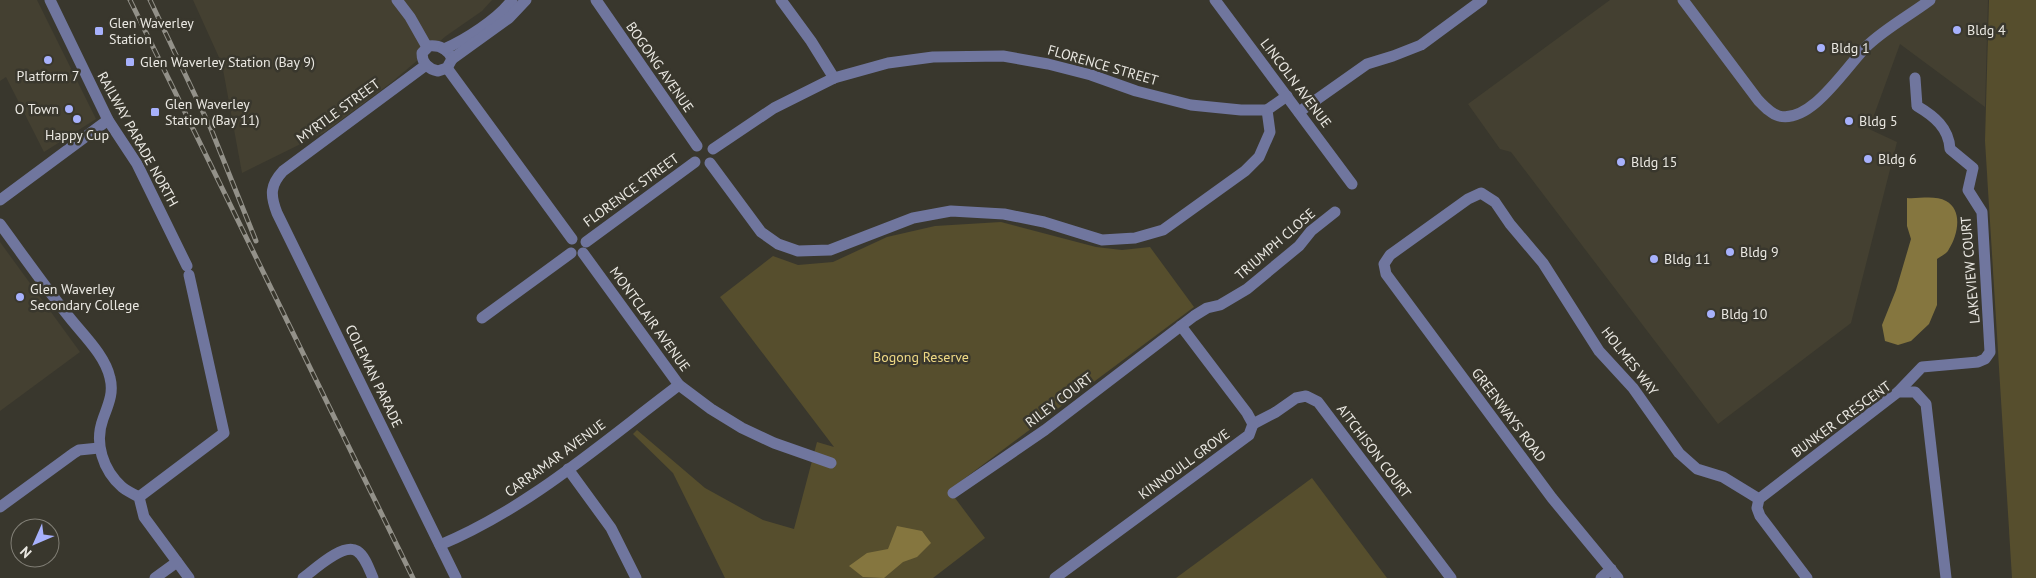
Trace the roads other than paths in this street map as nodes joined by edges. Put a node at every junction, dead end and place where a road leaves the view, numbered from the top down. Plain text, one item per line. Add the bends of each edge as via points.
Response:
1 (50, 0) edge
2 (398, 0) edge
3 (512, 0) edge
4 (526, 0) edge
5 (781, 0) edge
6 (1216, 0) edge
7 (1482, 0) edge
8 (1683, 0) edge
9 (1930, 0) edge
10 (595, 2) edge
11 (427, 47) junction
12 (444, 49) junction
13 (449, 64) junction
14 (426, 65) junction
15 (834, 78) junction
16 (1915, 78) dead end
17 (1287, 96) junction
18 (1267, 110) junction
19 (1299, 112) junction
20 (108, 120) junction
21 (697, 146) junction
22 (713, 149) junction
23 (695, 162) junction
24 (710, 163) junction
25 (1352, 184) dead end
26 (272, 186) joint
27 (1481, 193) joint
28 (0, 200) edge
29 (1336, 212) dead end
30 (0, 224) edge
31 (580, 250) junction
32 (482, 318) dead end
33 (1181, 326) junction
34 (679, 385) junction
35 (1898, 392) junction
36 (1253, 424) junction
37 (100, 448) junction
38 (831, 463) dead end
39 (568, 469) junction
40 (953, 494) dead end
41 (138, 498) junction
42 (1759, 500) junction
43 (0, 507) edge
44 (440, 545) junction
45 (177, 562) junction
46 (1615, 573) edge
47 (155, 578) edge
48 (189, 578) edge
49 (303, 578) edge
50 (373, 578) edge
51 (456, 578) edge
52 (636, 578) edge
53 (1055, 578) edge
54 (1451, 578) edge
55 (1601, 578) edge
56 (1808, 578) edge
57 (1946, 578) edge

1 - 20 street, RAILWAY PARADE NORTH
2 - 11 street
3 - 12 street via 500,12
4 - 13 street
5 - 15 street
6 - 17 street, LINCOLN AVENUE
7 - 19 street via 1421,45 1367,64
8 - 9 street via 1766,109 1779,116 1793,116 1807,111 1869,44
10 - 21 street, BOGONG AVENUE
11 - 12 street
11 - 14 street via 422,53
12 - 13 street
13 - 14 street via 438,71
13 - 31 street via 572,239 569,244
14 - 26 street, MYRTLE STREET via 283,171
15 - 18 street, FLORENCE STREET via 888,63 934,57 1003,56 1091,75 1191,105
15 - 22 street, FLORENCE STREET via 774,108
16 - 35 street, LAKEVIEW COURT via 1917,106 1933,115 1950,138 1950,149 1973,168 1968,190 1982,212 1990,352 1978,362 1922,367
17 - 18 street
17 - 19 street, LINCOLN AVENUE
18 - 24 street via 1270,132 1259,157 1245,171 1164,230 1135,238 1102,240 1044,222 1004,214 951,211 913,218 830,250 798,251 778,244 760,232
19 - 25 street, LINCOLN AVENUE
20 - 28 street
20 - 41 street, RAILWAY PARADE NORTH via 137,164 188,270 224,433
21 - 22 street via 704,144
21 - 23 street via 692,155
22 - 24 street via 714,157
23 - 24 street via 701,165
23 - 31 street, FLORENCE STREET
26 - 44 street, COLEMAN PARADE via 277,213
27 - 42 street, HOLMES WAY via 1495,202 1543,263 1599,351 1633,388 1679,453 1697,468 1723,477
27 - 46 street, GREENWAYS ROAD via 1390,255 1384,264 1386,274 1546,490
29 - 33 street, TRIUMPH CLOSE via 1311,230 1299,246 1247,289 1220,305 1207,308
30 - 37 street via 107,369 112,388 99,434
31 - 32 street, FLORENCE STREET
31 - 34 street, MONTCLAIR AVENUE
33 - 36 street
33 - 40 street, RILEY COURT via 1045,430
34 - 38 street, MONTCLAIR AVENUE via 711,410 742,428
34 - 39 street, CARRAMAR AVENUE
35 - 42 street, BUNKER CRESCENT
35 - 57 street, BUNKER CRESCENT via 1914,392 1926,404
36 - 53 street, KINNOULL GROVE via 1249,435
36 - 54 street, AITCHISON COURT via 1296,398 1306,396 1318,402
37 - 41 street via 105,464 122,488
37 - 43 street via 79,450
39 - 44 street, CARRAMAR AVENUE via 512,508
39 - 52 street via 611,528
41 - 45 street via 144,517
42 - 56 street via 1760,516
44 - 51 street, COLEMAN PARADE
45 - 47 street
45 - 48 street
46 - 55 street
49 - 50 street via 340,550 349,548 363,556

